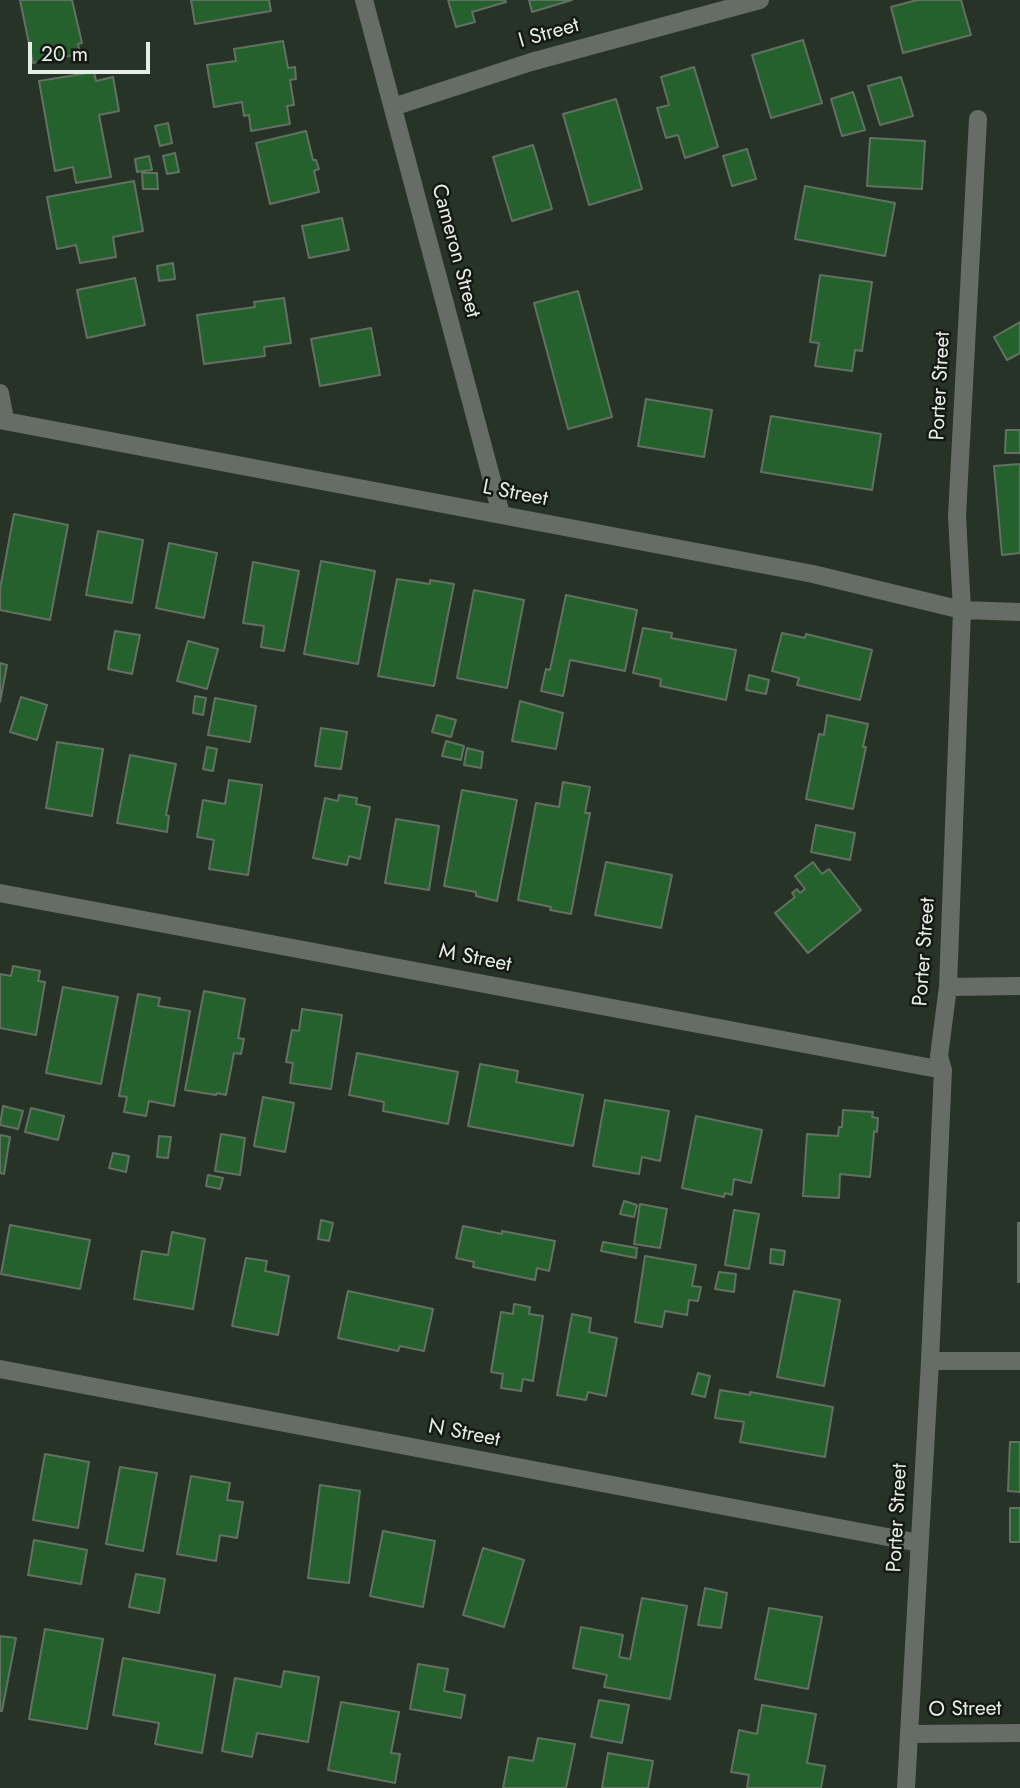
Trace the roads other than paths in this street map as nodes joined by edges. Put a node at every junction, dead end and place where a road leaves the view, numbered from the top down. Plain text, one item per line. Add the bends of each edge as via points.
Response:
1 (364, 0) edge
2 (760, 0) edge
3 (393, 107) junction
4 (978, 118) dead end
5 (0, 393) edge
6 (3, 420) edge
7 (501, 514) junction
8 (962, 610) junction
9 (1020, 612) edge
10 (0, 893) edge
11 (948, 986) junction
12 (1020, 986) edge
13 (943, 1070) junction
14 (930, 1361) junction
15 (1020, 1361) edge
16 (0, 1369) edge
17 (919, 1543) junction
18 (1020, 1732) edge
19 (910, 1734) junction
20 (906, 1788) edge

1 - 3 street, Cameron Street
2 - 3 street, I Street via 531,62
3 - 7 street, Cameron Street
4 - 8 street, Porter Street via 957,516
5 - 6 street
6 - 7 street, L Street
7 - 8 street, L Street via 813,574
8 - 9 street, L Street
8 - 11 street, Porter Street
10 - 13 street, M Street
11 - 12 street
11 - 13 street, Porter Street via 939,1056
13 - 14 street, Porter Street
14 - 15 street
14 - 17 street, Porter Street
16 - 17 street, N Street
17 - 19 street, Porter Street
18 - 19 street, O Street
19 - 20 street, Porter Street

